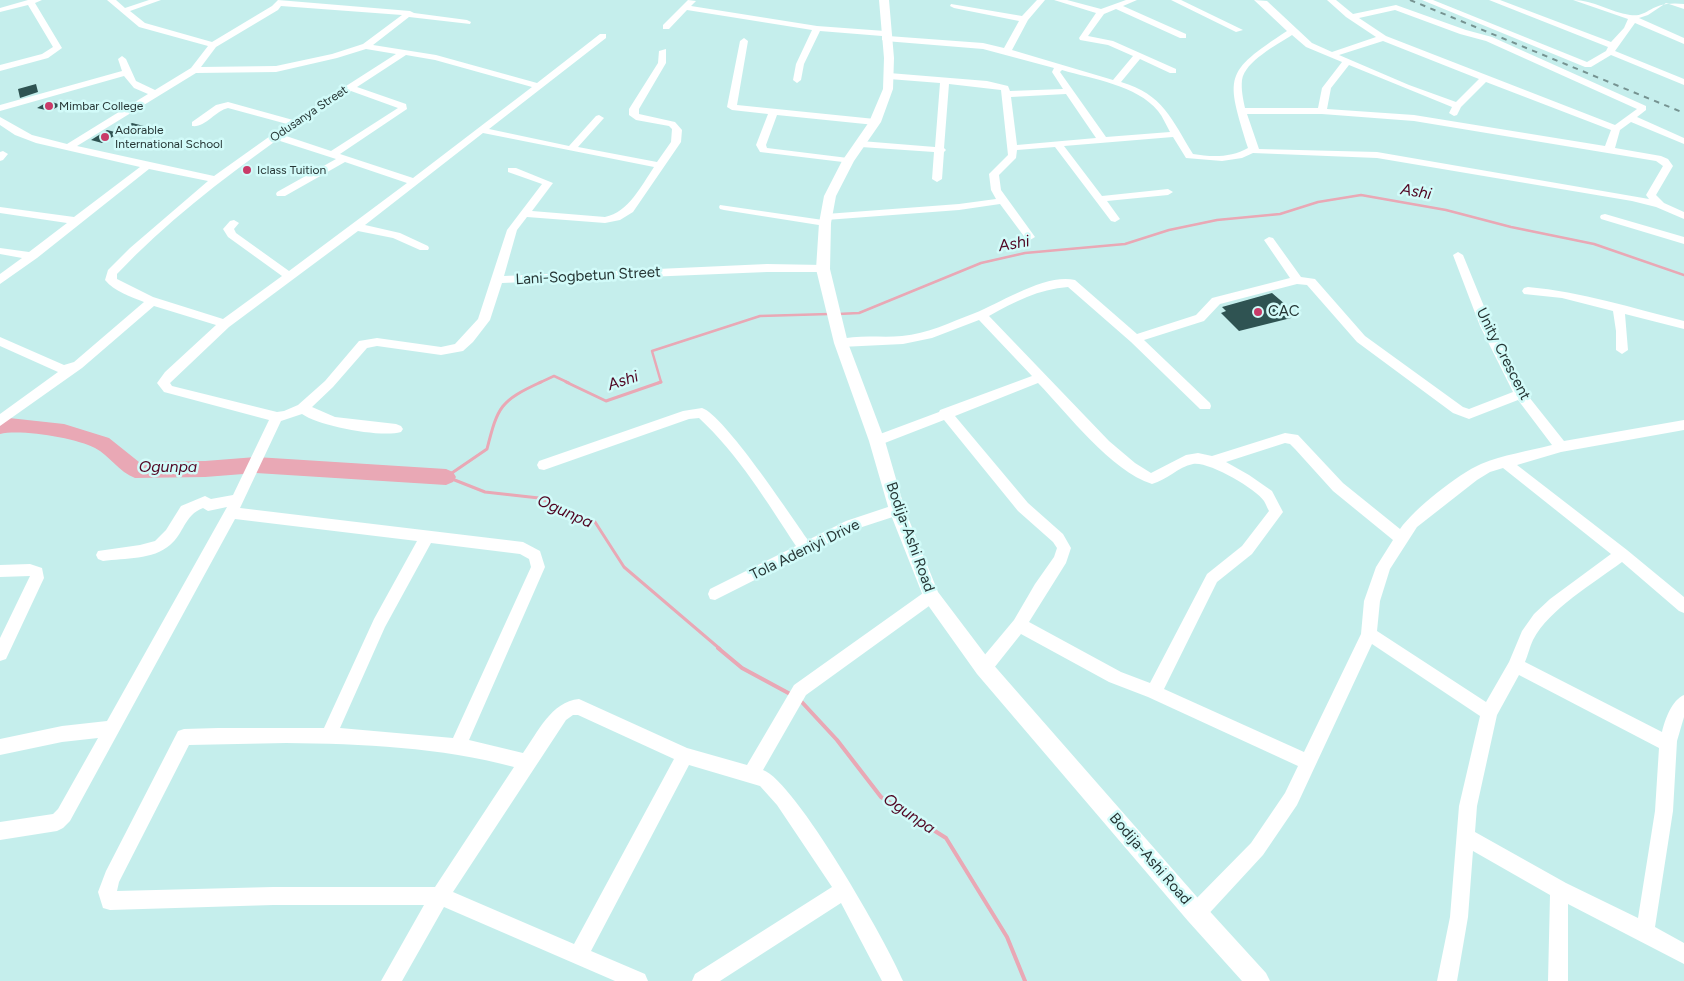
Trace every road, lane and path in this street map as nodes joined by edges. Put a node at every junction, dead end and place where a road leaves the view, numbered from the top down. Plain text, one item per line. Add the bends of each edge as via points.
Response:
1 (111, 0) edge
2 (157, 0) edge
3 (692, 0) edge
4 (884, 0) edge
5 (1041, 0) edge
6 (1058, 0) edge
7 (1133, 0) edge
8 (1175, 0) edge
9 (1258, 0) edge
10 (1331, 0) edge
11 (1426, 0) edge
12 (1493, 0) edge
13 (1576, 0) edge
14 (1665, 0) edge
15 (34, 1) edge
16 (281, 1) edge
17 (954, 6) dead end
18 (1116, 6) junction
19 (1684, 7) edge
20 (687, 8) junction
21 (0, 10) edge
22 (123, 11) junction
23 (1101, 12) junction
24 (409, 15) junction
25 (1352, 17) junction
26 (1632, 18) junction
27 (1024, 19) junction
28 (467, 22) dead end
29 (666, 27) dead end
30 (818, 28) junction
31 (1238, 30) dead end
32 (1292, 31) junction
33 (604, 36) dead end
34 (885, 36) junction
35 (1183, 36) dead end
36 (1383, 38) junction
37 (744, 41) dead end
38 (1684, 41) edge
39 (212, 45) junction
40 (366, 46) junction
41 (1611, 49) junction
42 (663, 51) dead end
43 (1007, 51) junction
44 (405, 52) junction
45 (1139, 55) junction
46 (1331, 55) junction
47 (122, 59) dead end
48 (1346, 63) junction
49 (1060, 66) junction
50 (0, 68) edge
51 (194, 70) junction
52 (1173, 71) dead end
53 (126, 73) junction
54 (889, 76) junction
55 (1485, 78) junction
56 (797, 80) dead end
57 (945, 80) junction
58 (1116, 82) junction
59 (1684, 82) edge
60 (539, 86) junction
61 (349, 87) junction
62 (1070, 91) junction
63 (157, 94) junction
64 (1007, 94) junction
65 (1457, 106) junction
66 (0, 108) edge
67 (1242, 111) junction
68 (1322, 111) junction
69 (773, 113) junction
70 (599, 118) dead end
71 (1630, 118) junction
72 (0, 120) edge
73 (875, 122) junction
74 (294, 123) junction
75 (195, 124) dead end
76 (1448, 124) junction
77 (1616, 128) junction
78 (482, 130) junction
79 (1177, 134) junction
80 (276, 136) junction
81 (1102, 139) junction
82 (1684, 141) edge
83 (861, 144) junction
84 (1057, 144) junction
85 (69, 147) junction
86 (1012, 148) junction
87 (1253, 149) junction
88 (571, 150) junction
89 (941, 150) junction
90 (1609, 150) junction
91 (333, 154) junction
92 (346, 158) junction
93 (848, 161) junction
94 (659, 165) junction
95 (147, 166) junction
96 (512, 170) dead end
97 (216, 179) junction
98 (937, 179) dead end
99 (414, 182) junction
100 (1168, 192) dead end
101 (282, 194) dead end
102 (1100, 199) junction
103 (1003, 201) junction
104 (1660, 205) junction
105 (724, 207) dead end
106 (0, 210) edge
107 (523, 214) junction
108 (1684, 216) edge
109 (1605, 217) dead end
110 (1115, 219) dead end
111 (825, 220) junction
112 (78, 221) junction
113 (234, 223) dead end
114 (356, 228) junction
115 (1030, 236) dead end
116 (1269, 240) dead end
117 (1684, 241) edge
118 (424, 248) dead end
119 (0, 251) edge
120 (1458, 255) dead end
121 (33, 256) junction
122 (823, 270) junction
123 (289, 276) junction
124 (0, 280) edge
125 (497, 280) junction
126 (1297, 280) junction
127 (1528, 291) dead end
128 (153, 301) junction
129 (1618, 307) junction
130 (981, 315) junction
131 (225, 324) junction
132 (1684, 325) edge
133 (1135, 339) junction
134 (0, 341) edge
135 (841, 343) junction
136 (1622, 350) dead end
137 (71, 369) junction
138 (1040, 378) junction
139 (1520, 394) junction
140 (1205, 406) dead end
141 (303, 408) junction
142 (945, 413) junction
143 (278, 417) junction
144 (0, 421) edge
145 (1684, 425) edge
146 (396, 428) dead end
147 (878, 441) junction
148 (1561, 447) junction
149 (1214, 461) junction
150 (1504, 462) junction
151 (544, 465) dead end
152 (234, 506) junction
153 (897, 510) junction
154 (427, 536) junction
155 (1401, 538) junction
156 (806, 548) junction
157 (1622, 554) junction
158 (103, 555) dead end
159 (0, 571) edge
160 (715, 594) dead end
161 (931, 596) junction
162 (1684, 606) edge
163 (1019, 625) junction
164 (1369, 634) junction
165 (0, 654) edge
166 (1516, 665) junction
167 (984, 668) junction
168 (1154, 692) junction
169 (1684, 704) edge
170 (1489, 713) junction
171 (113, 728) junction
172 (329, 735) junction
173 (1667, 743) junction
174 (458, 746) junction
175 (0, 747) edge
176 (685, 756) junction
177 (527, 762) junction
178 (1309, 763) junction
179 (752, 775) junction
180 (0, 831) edge
181 (1465, 836) junction
182 (844, 890) junction
183 (1559, 890) junction
184 (440, 896) junction
185 (1196, 912) junction
186 (1645, 932) junction
187 (579, 954) junction
188 (1684, 954) edge
189 (707, 980) edge
190 (391, 981) edge
191 (638, 981) edge
192 (892, 981) edge
193 (1258, 981) edge
194 (1447, 981) edge
195 (1558, 981) edge

1 - 22 street
2 - 22 street
3 - 20 street
4 - 34 street, Bodija-Ashi Road
5 - 27 street
6 - 23 street
7 - 18 street
8 - 31 street
9 - 32 street
10 - 25 street
11 - 41 street via 1585,64 1590,65
12 - 41 street
13 - 26 street
14 - 19 street
14 - 26 street
15 - 21 street
15 - 50 street via 58,48 45,56
16 - 24 street via 408,12
16 - 39 street via 269,12
17 - 27 street
18 - 23 street
18 - 35 street
20 - 29 street
20 - 30 street
22 - 39 street via 147,28
23 - 45 street via 1083,38 1110,43
24 - 28 street
24 - 40 street
25 - 36 street
25 - 71 street via 1396,7 1487,38 1643,108
26 - 38 street
26 - 41 street via 1631,27
27 - 43 street
30 - 34 street
30 - 56 street via 800,64
32 - 46 street
32 - 67 street via 1239,73 1237,86
33 - 60 street
34 - 43 street
34 - 54 street, Bodija-Ashi Road
36 - 46 street
36 - 55 street
37 - 69 street via 731,105
39 - 51 street
40 - 44 street
40 - 51 street via 276,69
41 - 59 street
42 - 94 street via 662,63 634,109 634,115 639,118 672,124 679,131 676,142
43 - 49 street
44 - 60 street
44 - 61 street, Odusanya Street
45 - 52 street
45 - 58 street
46 - 48 street
47 - 53 street
48 - 65 street
48 - 68 street via 1327,88
49 - 58 street
49 - 62 street via 1056,72
51 - 63 street
53 - 63 street via 136,88
53 - 66 street
54 - 57 street
54 - 73 street, Bodija-Ashi Road via 882,108
55 - 65 street
55 - 77 street
57 - 64 street via 996,85 1005,88
57 - 89 street
58 - 79 street via 1136,90 1161,109
60 - 78 street
61 - 74 street, Odusanya Street
61 - 91 street via 403,106
62 - 64 street
62 - 81 street
63 - 85 street
64 - 86 street
65 - 76 street
67 - 68 street
67 - 87 street
68 - 76 street
69 - 73 street
69 - 93 street via 761,145 763,150
70 - 88 street
71 - 77 street
71 - 82 street
72 - 85 street via 10,129 34,139
73 - 83 street, Bodija-Ashi Road
74 - 75 street via 228,105 219,107
74 - 80 street, Odusanya Street
76 - 90 street
77 - 90 street
78 - 88 street
78 - 99 street
79 - 81 street
79 - 87 street via 1185,153 1194,157 1231,156
80 - 91 street
80 - 97 street, Odusanya Street
81 - 84 street
83 - 89 street
83 - 93 street, Bodija-Ashi Road
84 - 86 street
84 - 102 street
85 - 95 street
86 - 103 street via 1013,156 994,174 996,190
87 - 104 street via 1267,153 1381,156
88 - 94 street
89 - 98 street
90 - 104 street via 1658,158 1667,164 1651,195
91 - 92 street
92 - 99 street
92 - 101 street
93 - 111 street, Bodija-Ashi Road via 830,196
94 - 107 street via 629,210 616,218
95 - 97 street
95 - 112 street
96 - 107 street via 548,183
97 - 128 street via 112,273 111,280 117,285
99 - 114 street
100 - 102 street
102 - 110 street
103 - 111 street
103 - 115 street
104 - 108 street
105 - 111 street
106 - 112 street
107 - 125 street via 512,230
109 - 117 street
111 - 122 street, Bodija-Ashi Road
112 - 121 street
113 - 123 street via 228,229 232,235
114 - 118 street via 396,235
114 - 123 street
116 - 126 street
119 - 121 street
120 - 139 street, Unity Crescent via 1486,326
121 - 124 street
122 - 125 street, Lani-Sogbetun Street via 767,268
122 - 135 street, Bodija-Ashi Road
123 - 131 street
125 - 141 street, Lani-Sogbetun Street via 484,320 459,348 441,351 377,342 364,344
126 - 133 street via 1216,301 1200,318
126 - 139 street via 1311,282 1361,339 1463,413 1469,414
127 - 129 street via 1562,294
128 - 131 street
128 - 137 street
129 - 132 street
129 - 136 street
130 - 133 street via 1021,294 1070,283
130 - 135 street via 928,335 903,340
130 - 138 street
131 - 143 street via 163,384 168,389
133 - 140 street
134 - 137 street via 63,369
135 - 147 street, Bodija-Ashi Road
137 - 144 street
138 - 142 street
138 - 149 street via 1101,440 1146,478 1152,480 1188,460
139 - 148 street, Unity Crescent
141 - 143 street
141 - 146 street via 314,416 332,421
142 - 147 street
142 - 163 street via 1023,507 1052,532 1064,548 1061,559
143 - 152 street
145 - 148 street
147 - 153 street, Bodija-Ashi Road
148 - 150 street
149 - 155 street via 1285,438 1292,439 1338,487
149 - 168 street via 1269,497 1276,512 1247,550 1212,578
150 - 155 street via 1472,476 1429,508
150 - 157 street
151 - 156 street via 688,414 702,413 768,494
152 - 154 street via 322,525
152 - 158 street via 208,505 205,502 188,507 168,539 156,547
152 - 171 street
153 - 156 street, Tola Adeniyi Drive via 851,525
153 - 161 street, Bodija-Ashi Road
154 - 172 street via 380,624
154 - 174 street via 523,548 538,561
155 - 164 street via 1377,582
156 - 160 street, Tola Adeniyi Drive
157 - 162 street
157 - 166 street via 1555,604 1539,620 1528,636
159 - 165 street via 37,572
161 - 167 street, Bodija-Ashi Road
161 - 179 street via 796,696
163 - 167 street
163 - 168 street via 1115,677
164 - 170 street
164 - 178 street
166 - 170 street
166 - 173 street
167 - 185 street, Bodija-Ashi Road
168 - 178 street
169 - 173 street via 1676,716
170 - 181 street via 1468,806
171 - 175 street via 62,734
171 - 180 street via 57,822
172 - 174 street
172 - 184 street via 184,737 112,877 107,889 110,901 273,896
173 - 186 street via 1666,794
174 - 177 street
176 - 177 street via 579,708 570,708 560,715
176 - 179 street
176 - 187 street
177 - 184 street
178 - 185 street via 1291,799 1257,849
179 - 182 street via 764,779 783,799
181 - 183 street
181 - 194 street via 1459,917
182 - 189 street
182 - 192 street
183 - 186 street
183 - 195 street
184 - 187 street
184 - 190 street
185 - 193 street, Bodija-Ashi Road
186 - 188 street
187 - 191 street

